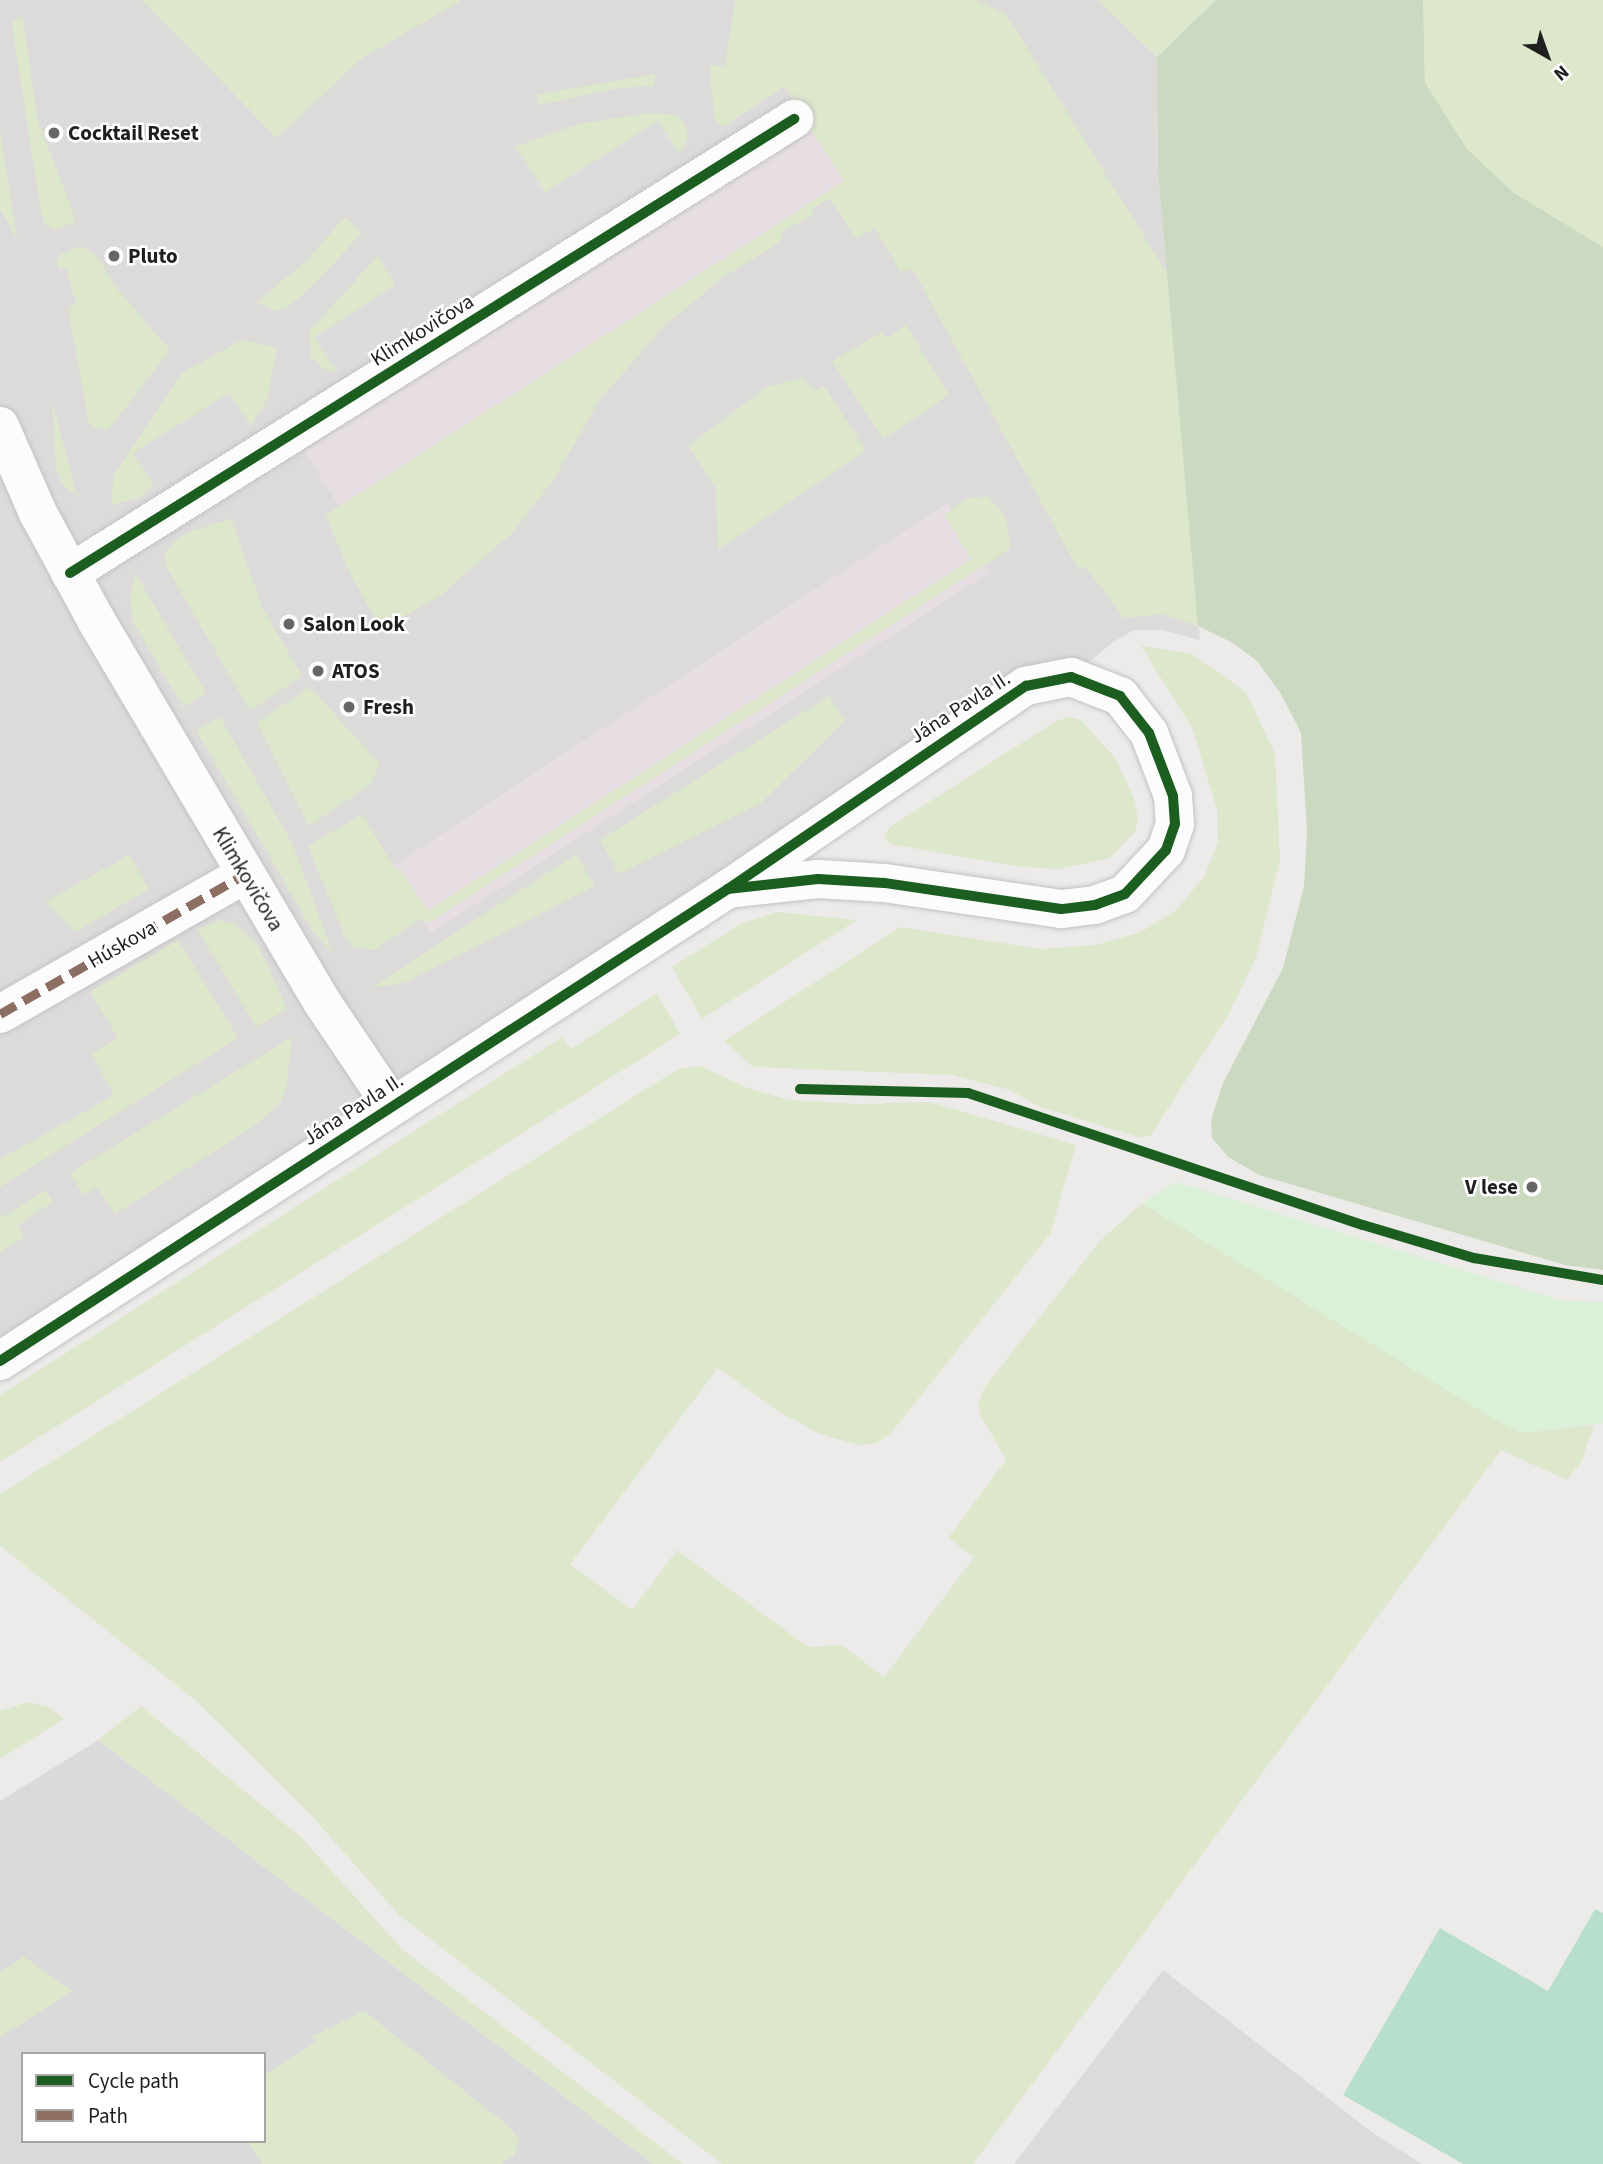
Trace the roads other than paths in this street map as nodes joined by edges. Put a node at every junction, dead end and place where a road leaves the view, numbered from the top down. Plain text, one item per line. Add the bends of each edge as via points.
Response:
1 (794, 119) dead end
2 (0, 426) edge
3 (70, 573) junction
4 (244, 875) junction
5 (728, 889) junction
6 (0, 1014) edge
7 (392, 1106) junction
8 (0, 1361) edge

1 - 3 street, Klimkovičova
2 - 3 street, Klimkovičova
3 - 4 street, Klimkovičova
4 - 6 street, Húskova
4 - 7 street, Klimkovičova
5 - 5 street, Jána Pavla II. via 818,879 884,883 1061,909 1095,905 1125,894 1166,850 1175,824 1173,796 1137,713 1120,696 1095,684 1057,678 1026,686 1001,700
5 - 7 street, Jána Pavla II.
7 - 8 street, Jána Pavla II.

